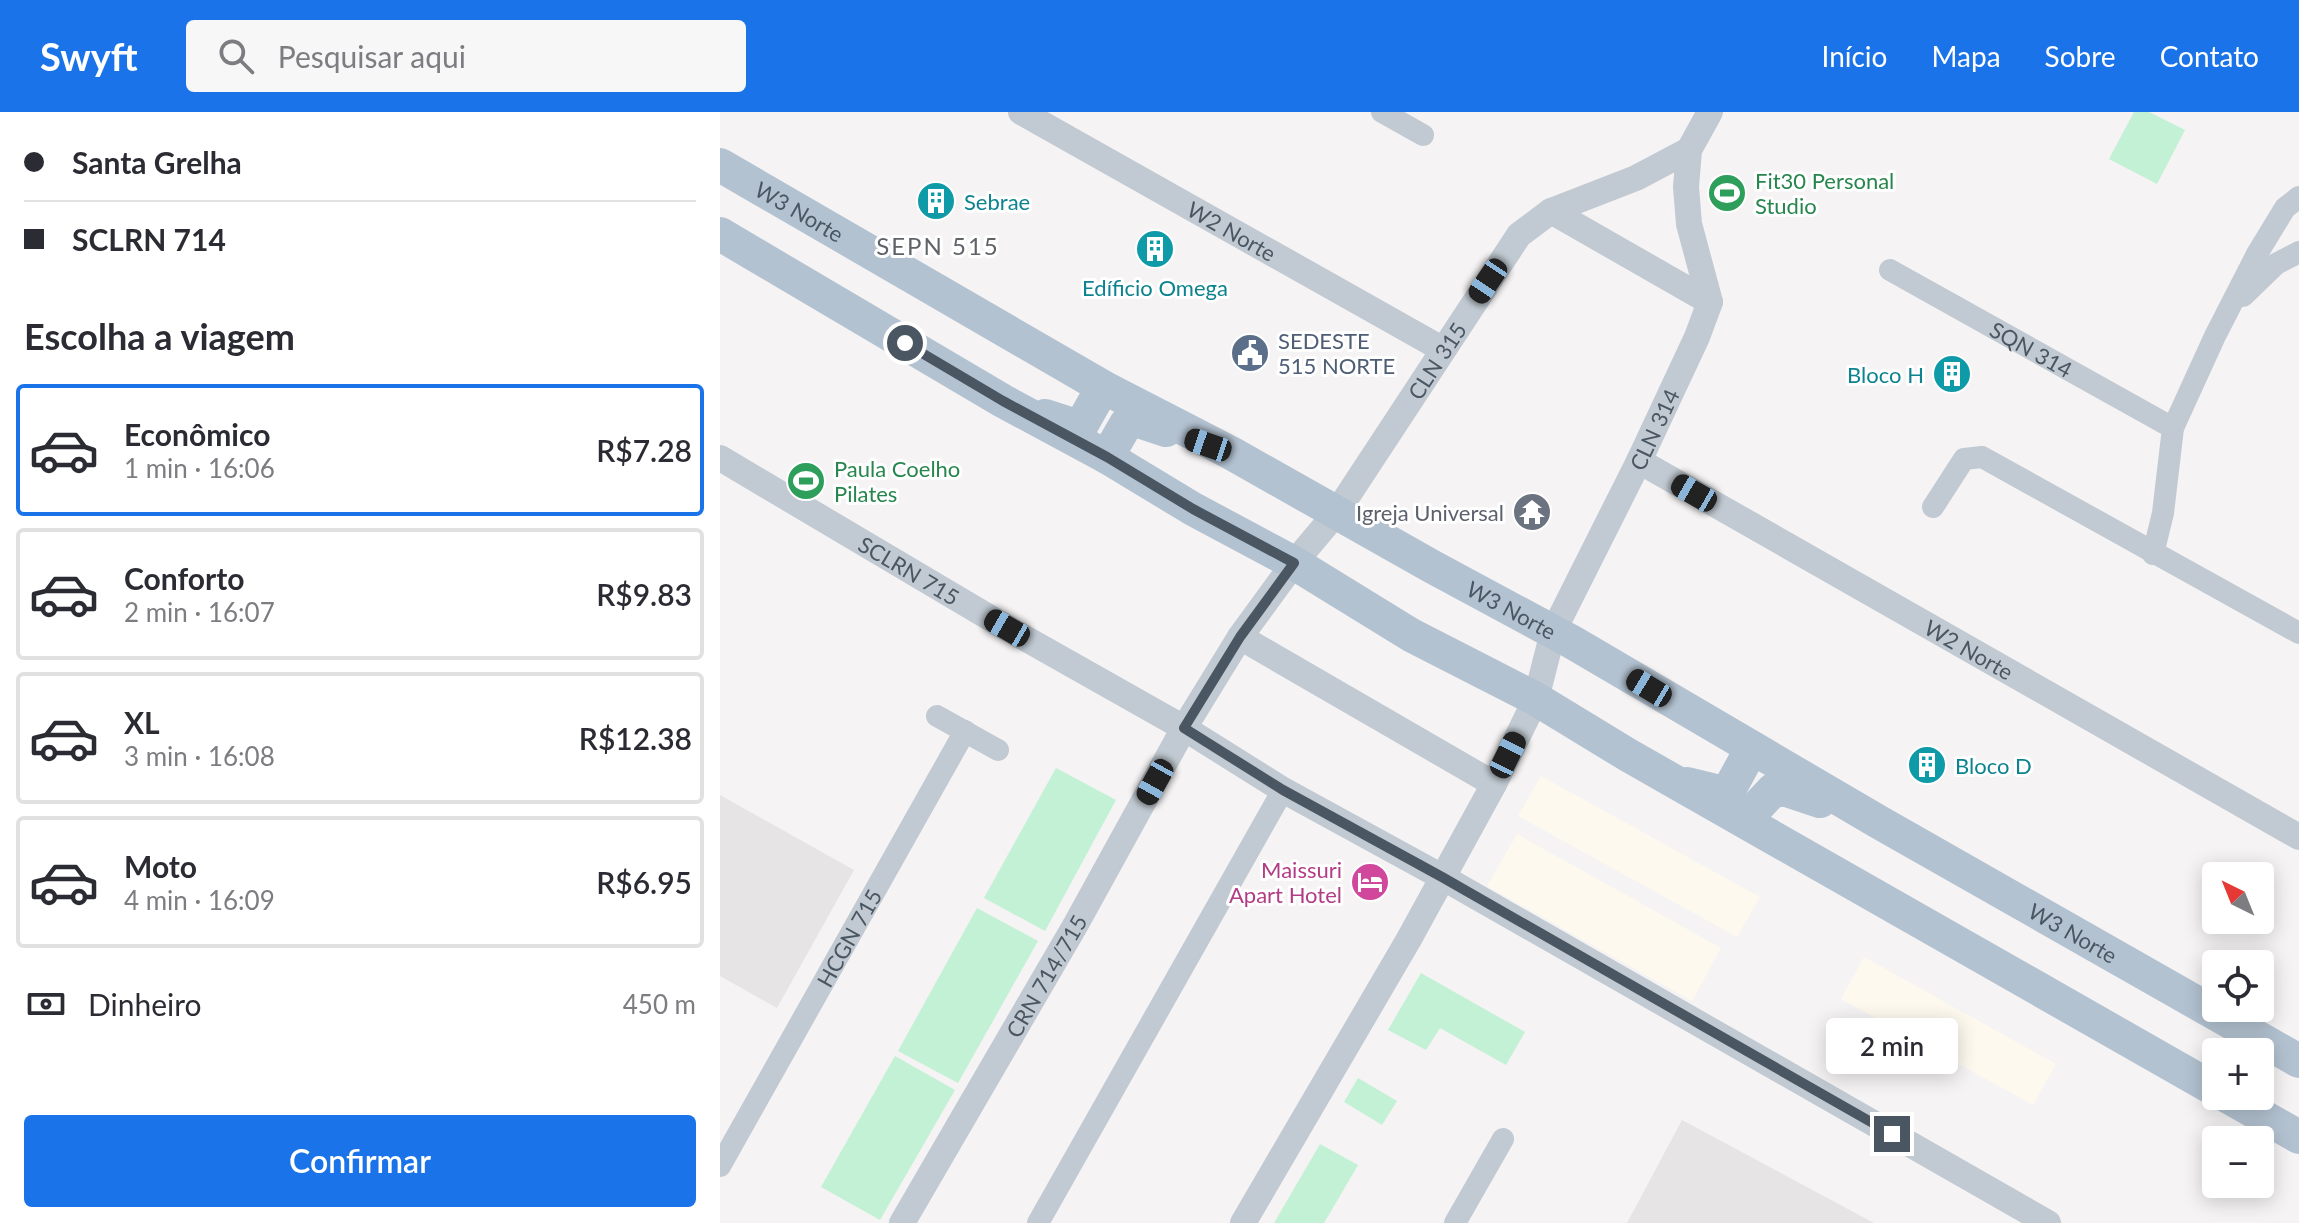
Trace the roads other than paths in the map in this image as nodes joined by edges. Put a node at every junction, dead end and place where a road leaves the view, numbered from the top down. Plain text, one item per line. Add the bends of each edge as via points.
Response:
1 (1021, 112) edge
2 (1382, 112) edge
3 (1710, 112) edge
4 (1423, 135) dead end
5 (1689, 150) junction
6 (720, 165) edge
7 (2299, 197) edge
8 (1551, 211) junction
9 (2273, 226) junction
10 (720, 234) edge
11 (2296, 253) edge
12 (1890, 270) dead end
13 (1710, 302) junction
14 (2231, 308) junction
15 (1442, 349) junction
16 (1103, 387) junction
17 (1003, 401) junction
18 (2173, 428) junction
19 (1231, 453) junction
20 (1107, 457) junction
21 (720, 458) edge
22 (1639, 461) junction
23 (1933, 507) dead end
24 (1337, 512) junction
25 (2153, 554) junction
26 (1294, 563) junction
27 (1553, 632) junction
28 (2299, 633) edge
29 (1240, 637) junction
30 (1536, 699) junction
31 (937, 716) dead end
32 (1184, 728) junction
33 (965, 731) junction
34 (1752, 748) junction
35 (998, 750) dead end
36 (1672, 780) junction
37 (1494, 784) junction
38 (1283, 790) junction
39 (1877, 821) junction
40 (1748, 823) junction
41 (2299, 837) edge
42 (1442, 877) junction
43 (2299, 1061) edge
44 (2202, 1082) edge
45 (2252, 1110) edge
46 (2299, 1137) edge
47 (1503, 1139) dead end
48 (726, 1141) edge
49 (720, 1166) edge
50 (902, 1223) edge
51 (1038, 1223) edge
52 (1243, 1223) edge
53 (1455, 1223) edge
54 (2048, 1223) edge

1 - 15 street, W2 Norte
2 - 4 street
3 - 5 street
5 - 8 street, CLN 315 via 1636,178
5 - 13 street via 1687,213
6 - 16 main road, W3 Norte
7 - 9 street
8 - 13 street
8 - 15 street, CLN 315 via 1519,235
9 - 11 street
9 - 14 street
10 - 17 main road
11 - 14 street via 2276,264
12 - 18 street, SQN 314
13 - 22 street, CLN 314
14 - 18 street
15 - 24 street, CLN 315
16 - 17 main road via 1082,424
16 - 19 main road, W3 Norte
17 - 20 main road
18 - 25 street
19 - 20 main road via 1139,421 1126,424
19 - 24 main road, W3 Norte
20 - 26 main road
21 - 32 street, SCLRN 715
22 - 27 street, CLN 314
22 - 41 street, W2 Norte
23 - 25 street via 1964,459 1982,457
24 - 26 street, CLN 315
24 - 27 main road, W3 Norte
25 - 28 street
26 - 29 street, CRN 714/715
26 - 30 main road via 1411,635
27 - 30 street, CLN 314
27 - 34 main road, W3 Norte
29 - 32 street, CRN 714/715
29 - 37 street
30 - 36 main road
30 - 37 street
31 - 33 street
32 - 38 street
32 - 50 street, CRN 714/715
33 - 35 street
33 - 48 street, HCGN 715
34 - 36 main road via 1730,788 1720,792
34 - 39 main road, W3 Norte
36 - 40 main road
37 - 42 street
38 - 42 street
38 - 51 street
39 - 40 main road via 1773,790
39 - 43 main road, W3 Norte
40 - 44 main road
42 - 52 street
42 - 54 street
45 - 46 main road
47 - 53 street
48 - 49 street, HCGN 715

